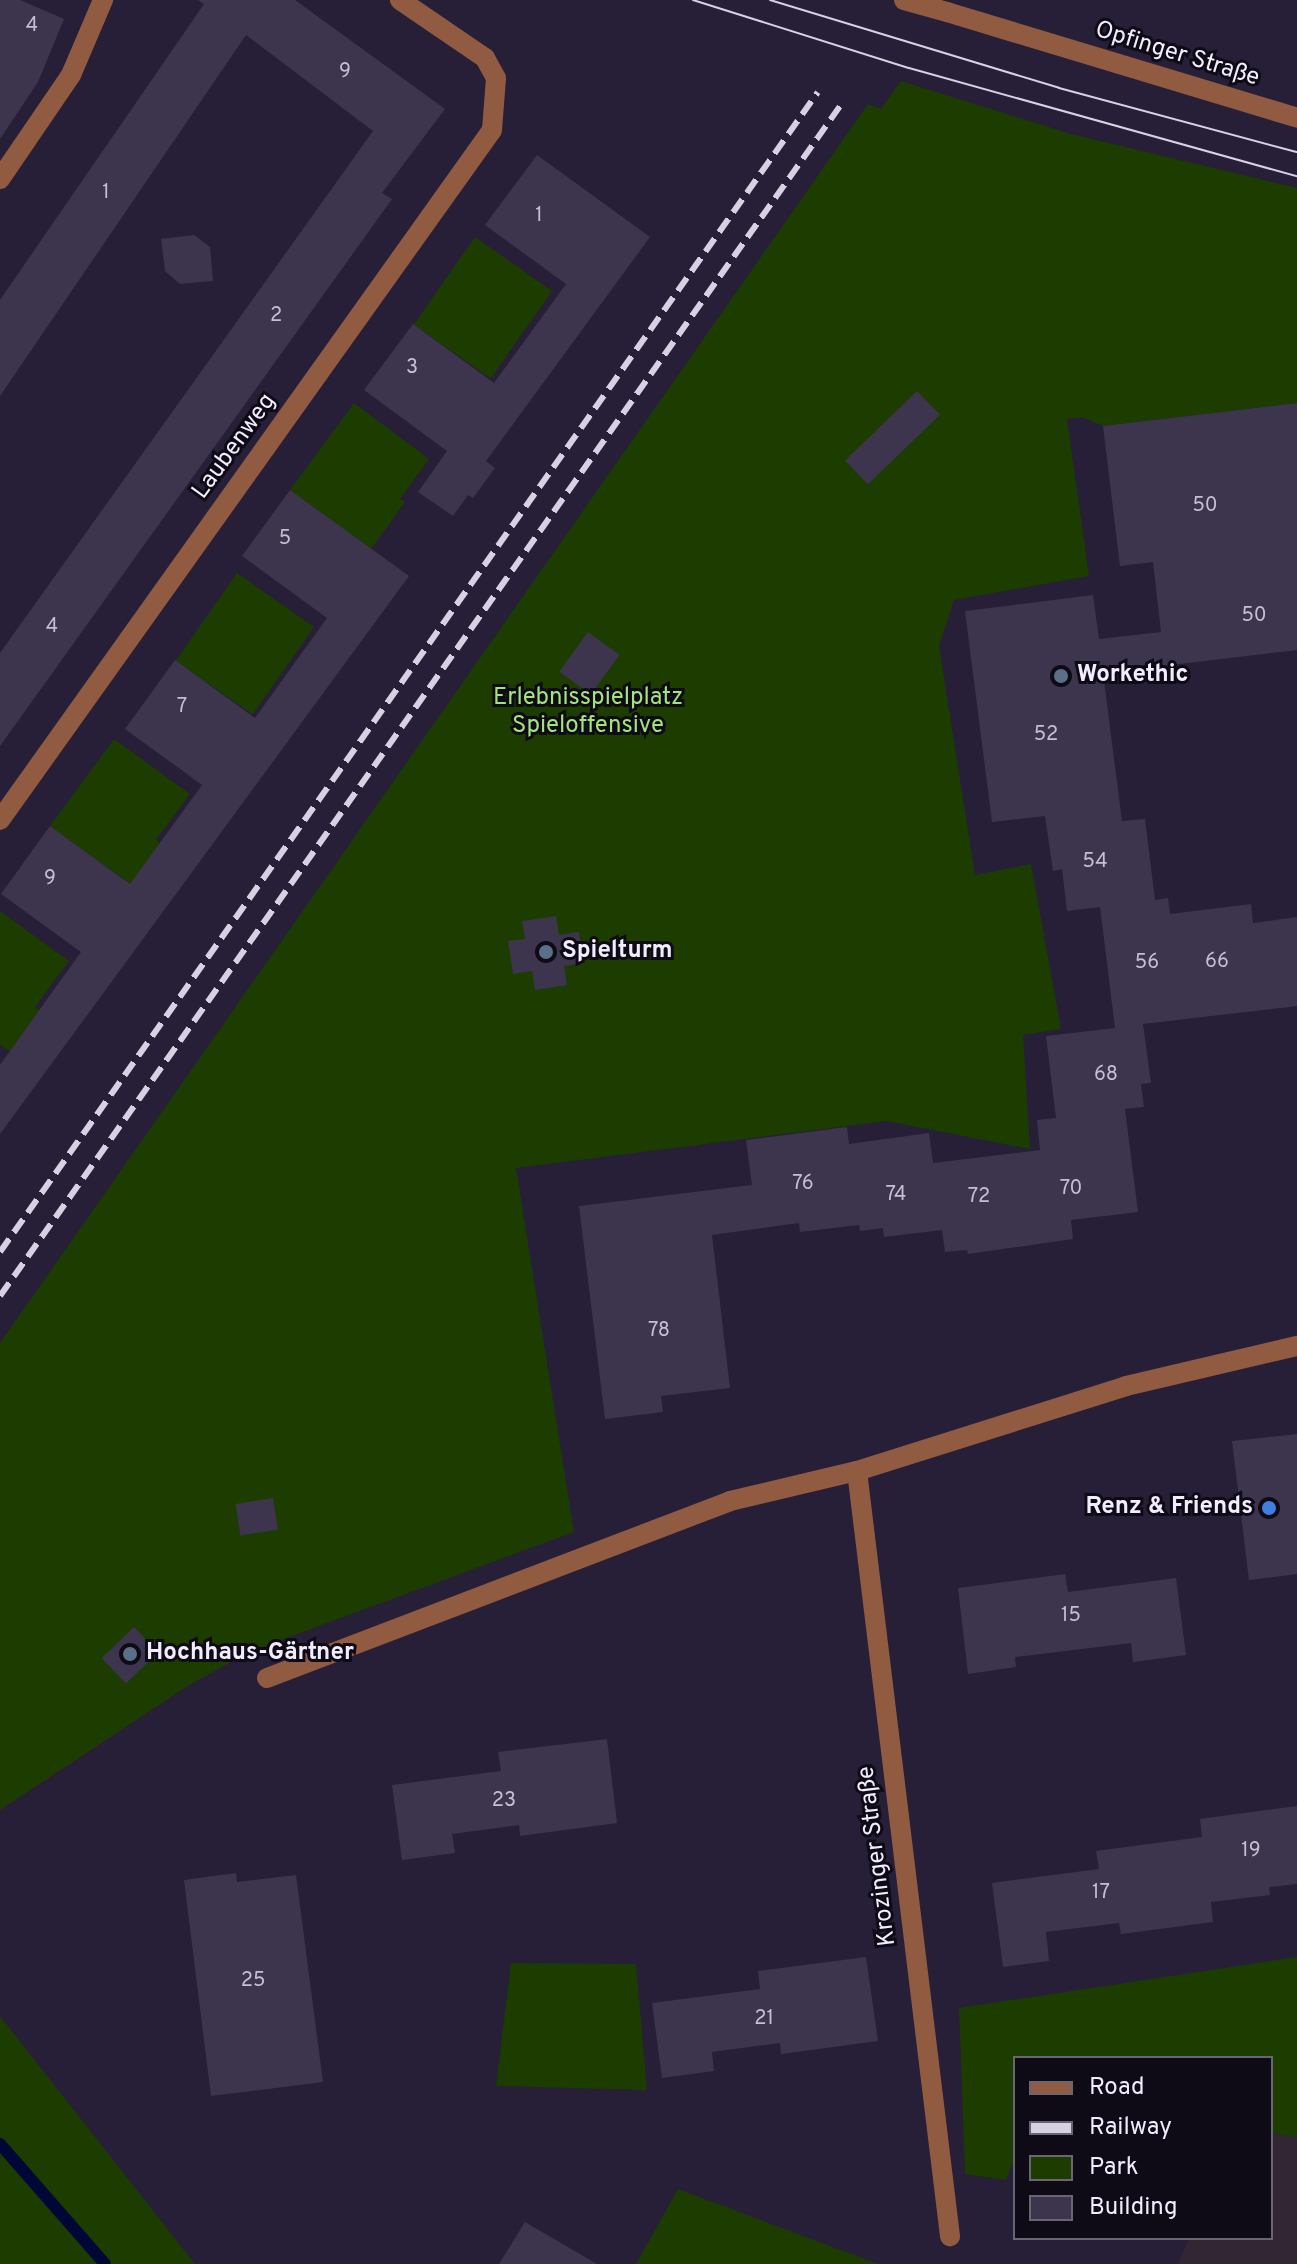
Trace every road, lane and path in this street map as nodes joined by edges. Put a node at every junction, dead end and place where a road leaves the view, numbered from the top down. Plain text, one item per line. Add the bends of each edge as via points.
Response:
1 (103, 0) edge
2 (400, 0) edge
3 (904, 0) edge
4 (1297, 118) edge
5 (0, 179) edge
6 (0, 820) edge
7 (1297, 1346) edge
8 (857, 1471) junction
9 (267, 1678) dead end
10 (950, 2236) dead end

1 - 5 street via 71,75
2 - 6 street, Laubenweg via 485,58 496,78 492,130
3 - 4 street, Opfinger Straße, bridge
7 - 8 street via 1126,1386
8 - 9 street via 730,1501
8 - 10 street, Krozinger Straße

